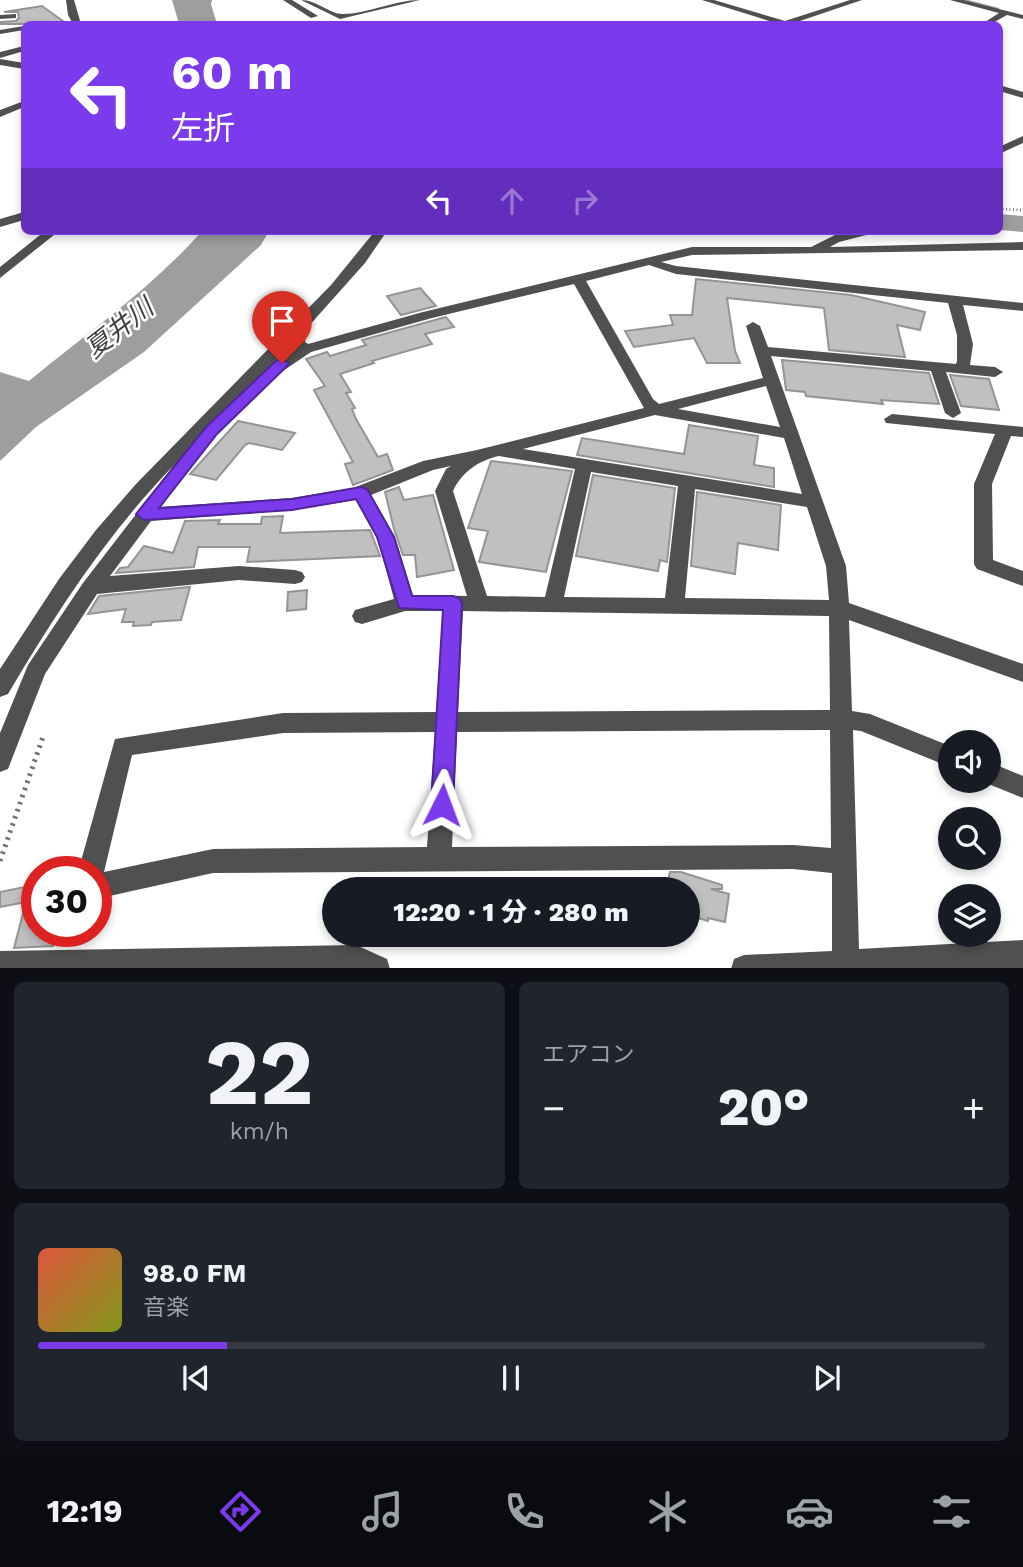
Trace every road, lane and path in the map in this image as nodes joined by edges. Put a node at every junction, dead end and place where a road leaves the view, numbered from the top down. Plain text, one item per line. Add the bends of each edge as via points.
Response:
1 (70, 0) edge
2 (287, 0) edge
3 (305, 0) edge
4 (416, 0) edge
5 (706, 0) edge
6 (858, 0) edge
7 (954, 0) edge
8 (981, 0) edge
9 (1001, 2) dead end
10 (1005, 13) junction
11 (13, 16) dead end
12 (340, 17) junction
13 (1023, 17) edge
14 (0, 18) edge
15 (319, 19) dead end
16 (75, 21) edge
17 (348, 21) edge
18 (775, 21) edge
19 (794, 21) edge
20 (991, 21) edge
21 (21, 28) edge
22 (0, 32) edge
23 (21, 50) edge
24 (0, 55) edge
25 (0, 62) edge
26 (21, 66) edge
27 (1003, 89) edge
28 (1023, 95) edge
29 (21, 105) edge
30 (0, 114) edge
31 (1023, 139) edge
32 (1003, 149) edge
33 (1003, 209) edge
34 (1023, 210) edge
35 (21, 217) edge
36 (0, 223) edge
37 (48, 235) edge
38 (379, 235) edge
39 (856, 235) edge
40 (1023, 246) edge
41 (813, 251) junction
42 (652, 261) junction
43 (0, 274) edge
44 (578, 278) junction
45 (954, 299) junction
46 (1023, 307) edge
47 (753, 326) dead end
48 (300, 327) junction
49 (306, 349) junction
50 (760, 351) junction
51 (937, 367) junction
52 (961, 369) junction
53 (995, 372) dead end
54 (769, 381) junction
55 (658, 411) junction
56 (953, 413) dead end
57 (892, 419) dead end
58 (1014, 431) edge
59 (789, 434) junction
60 (491, 452) junction
61 (584, 465) junction
62 (687, 482) junction
63 (361, 493) junction
64 (813, 502) junction
65 (144, 514) junction
66 (295, 577) dead end
67 (1023, 579) edge
68 (90, 588) junction
69 (405, 603) junction
70 (453, 603) junction
71 (479, 603) junction
72 (553, 604) junction
73 (674, 607) junction
74 (839, 608) junction
75 (362, 616) dead end
76 (1023, 673) edge
77 (0, 688) edge
78 (841, 720) junction
79 (446, 722) junction
80 (44, 734) dead end
81 (938, 752) edge
82 (0, 762) edge
83 (1001, 778) edge
84 (1023, 787) edge
85 (95, 856) edge
86 (439, 860) junction
87 (0, 861) edge
88 (844, 862) junction
89 (112, 883) edge
90 (1007, 959) edge
91 (846, 963) junction
92 (0, 965) edge
93 (377, 968) edge
94 (744, 968) edge

1 - 16 street
2 - 15 street
3 - 12 street
4 - 12 street
5 - 18 street
6 - 19 street
7 - 10 street
8 - 9 street
10 - 13 street
10 - 20 street
11 - 14 street
12 - 17 street
21 - 22 street
23 - 24 street
25 - 26 street
27 - 28 street
29 - 30 street
31 - 32 street
33 - 34 path
35 - 36 street
37 - 43 street
38 - 48 street
39 - 41 street
40 - 41 street
41 - 42 street via 692,251
42 - 44 street
42 - 45 street via 676,270
44 - 49 street
44 - 55 street via 647,402
45 - 46 street
45 - 52 street via 967,360
47 - 50 street
48 - 49 street via 298,343
48 - 77 street via 104,531
49 - 65 street via 273,370 234,407
50 - 51 street
50 - 54 street
51 - 52 street
51 - 56 street
52 - 53 street
54 - 55 street
54 - 59 street
55 - 59 street
55 - 60 street
57 - 58 street
58 - 67 street via 983,484 984,564
59 - 64 street
60 - 61 street
60 - 63 street via 429,465
60 - 71 street via 452,473 444,491
61 - 62 street
61 - 72 street
62 - 64 street
62 - 73 street
63 - 65 street via 292,504
63 - 69 street via 386,537
64 - 74 street via 836,566
65 - 68 street
66 - 68 street via 239,573
68 - 82 street via 36,671
69 - 70 street
69 - 75 street
70 - 71 street
70 - 79 street
71 - 72 street
72 - 73 street
73 - 74 street
74 - 76 street
74 - 78 street
78 - 79 street
78 - 81 street via 862,721
78 - 88 street
79 - 85 street via 283,723 123,746
79 - 86 street
80 - 87 path
83 - 84 street
86 - 88 street via 793,857
86 - 89 street via 213,861
88 - 91 street
90 - 91 street
91 - 94 street
92 - 93 street via 356,959

